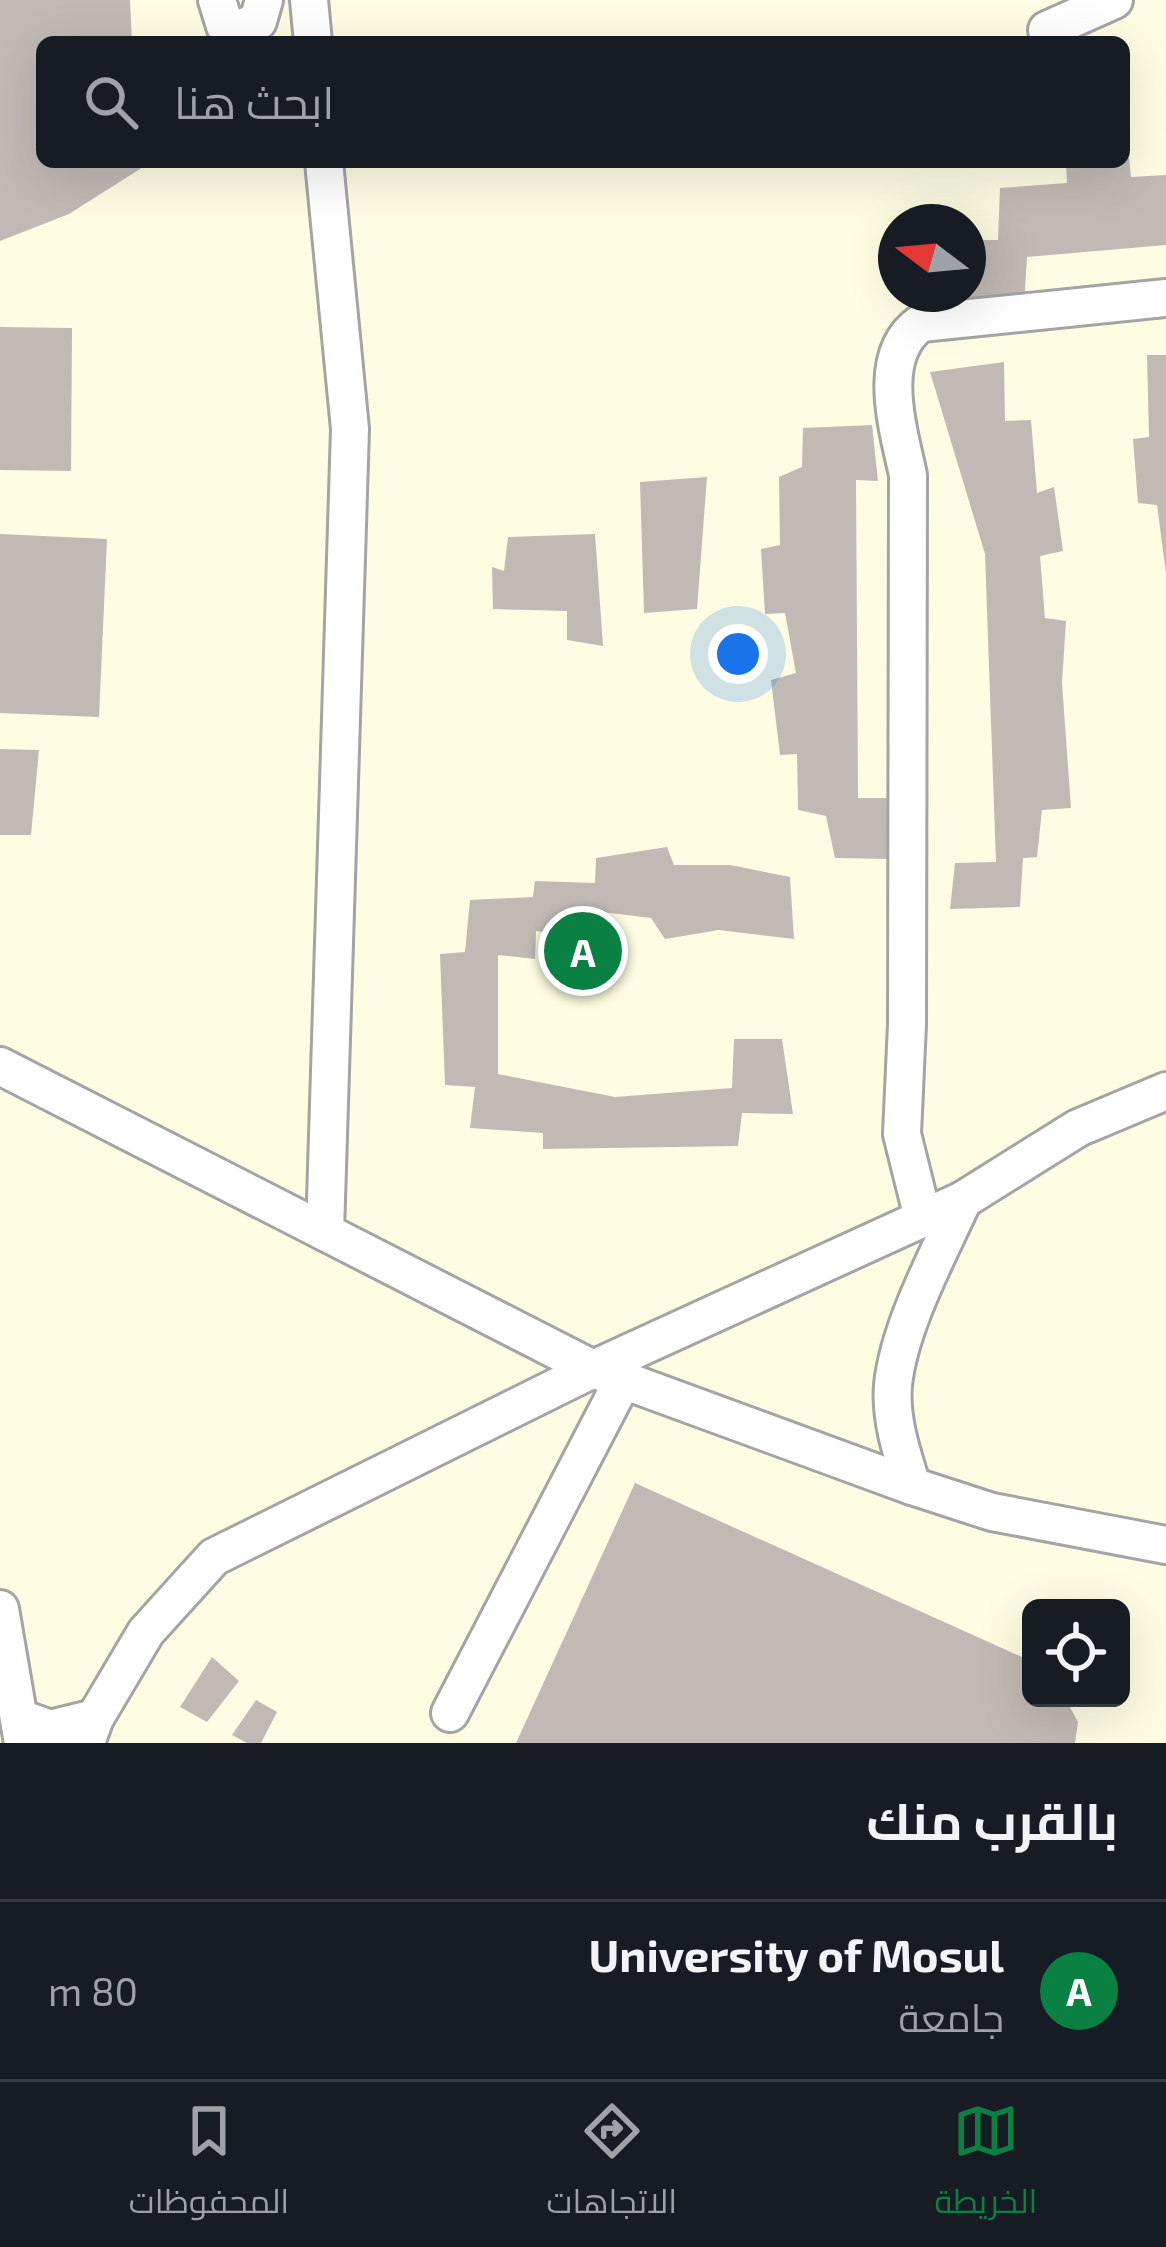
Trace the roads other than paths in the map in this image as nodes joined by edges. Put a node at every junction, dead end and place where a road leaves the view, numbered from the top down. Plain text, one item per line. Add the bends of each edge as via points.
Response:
1 (217, 0) edge
2 (264, 0) edge
3 (309, 0) edge
4 (1114, 0) edge
5 (1047, 30) dead end
6 (312, 36) edge
7 (325, 168) edge
8 (1166, 298) edge
9 (0, 1066) edge
10 (1166, 1091) edge
11 (963, 1200) junction
12 (923, 1218) junction
13 (325, 1232) junction
14 (608, 1374) junction
15 (912, 1486) junction
16 (1166, 1545) edge
17 (0, 1609) edge
18 (450, 1713) dead end
19 (91, 1730) edge
20 (21, 1731) edge

1 - 2 street via 225,26 237,30 259,21
3 - 6 street
4 - 5 street
7 - 13 street via 350,430
8 - 12 street via 921,323 903,336 895,356 896,423 908,475 902,1134
9 - 13 street
10 - 11 street via 1078,1128
11 - 12 street
11 - 15 street via 922,1290 893,1384 896,1433
12 - 14 street
13 - 14 street
14 - 15 street
14 - 18 street
14 - 19 street via 214,1557 146,1632
15 - 16 street via 992,1512
17 - 20 street
19 - 20 street

